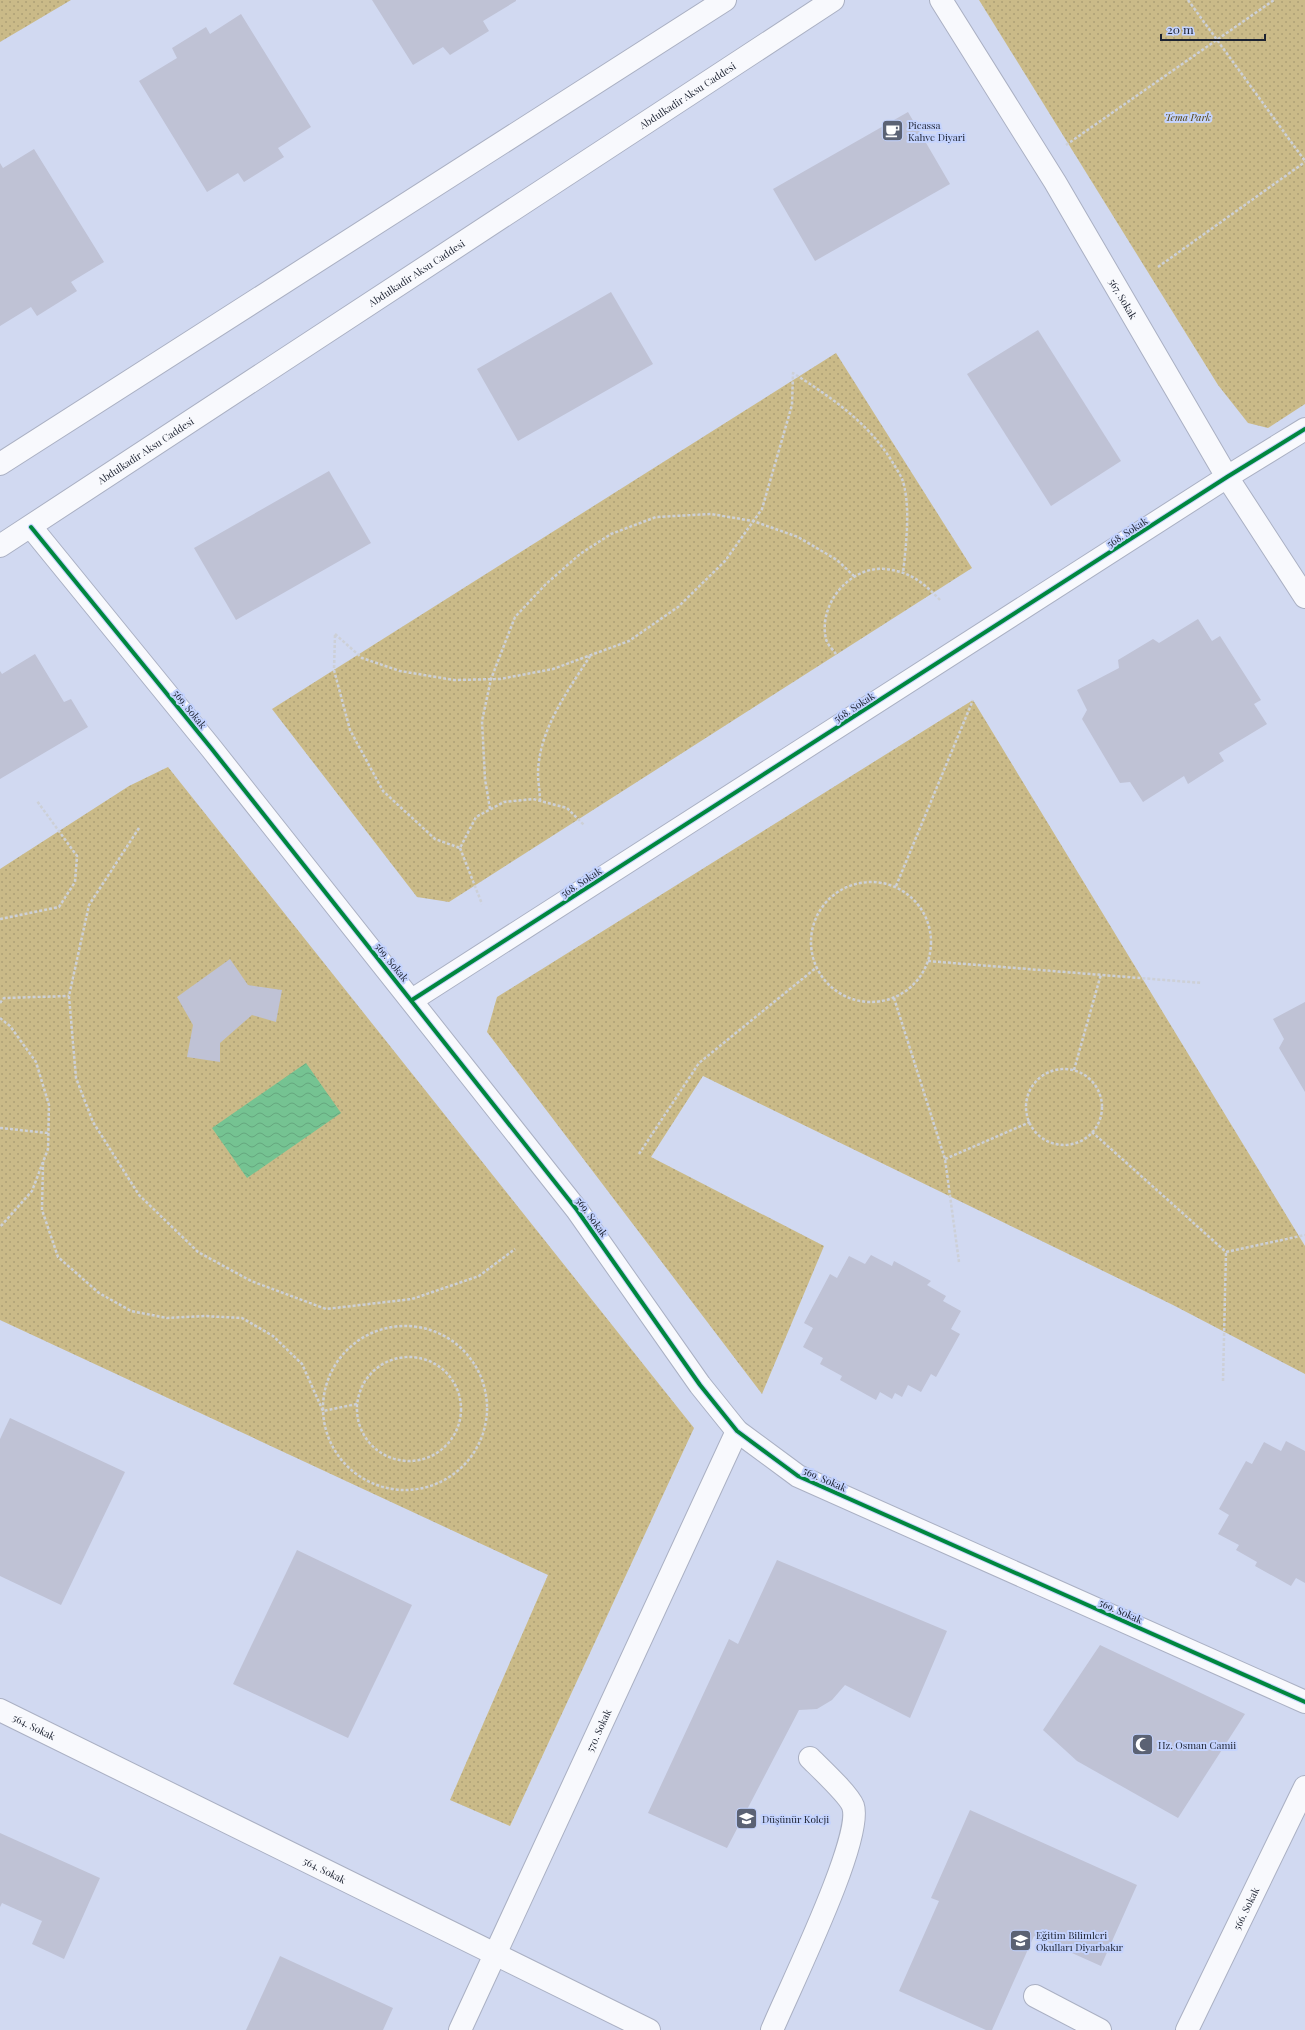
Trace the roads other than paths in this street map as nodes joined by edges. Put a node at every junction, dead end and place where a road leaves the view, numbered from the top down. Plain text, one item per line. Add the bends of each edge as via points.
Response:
1 (725, 0) edge
2 (832, 0) edge
3 (940, 0) edge
4 (1305, 430) edge
5 (0, 464) edge
6 (1227, 477) junction
7 (31, 527) junction
8 (0, 546) edge
9 (1305, 597) edge
10 (412, 1000) junction
11 (737, 1431) junction
12 (1305, 1702) edge
13 (0, 1710) edge
14 (810, 1758) dead end
15 (1305, 1787) edge
16 (496, 1954) junction
17 (1035, 1996) dead end
18 (460, 2030) edge
19 (649, 2030) edge
20 (772, 2030) edge
21 (1100, 2030) edge
22 (1187, 2030) edge

1 - 5 street
2 - 7 street, Abdulkadir Aksu Caddesi
3 - 6 street, 567. Sokak via 1042,161
4 - 6 street, 568. Sokak
6 - 9 street, 567. Sokak
6 - 10 street, 568. Sokak
7 - 8 street, Abdulkadir Aksu Caddesi
7 - 10 street, 569. Sokak
10 - 11 street, 569. Sokak via 577,1210 700,1385
11 - 12 street, 569. Sokak via 798,1476
11 - 16 street, 570. Sokak
13 - 16 street, 564. Sokak
14 - 20 street via 832,1779 853,1806 854,1827 845,1860
15 - 22 street, 566. Sokak
16 - 18 street, 570. Sokak
16 - 19 street, 564. Sokak
17 - 21 street

